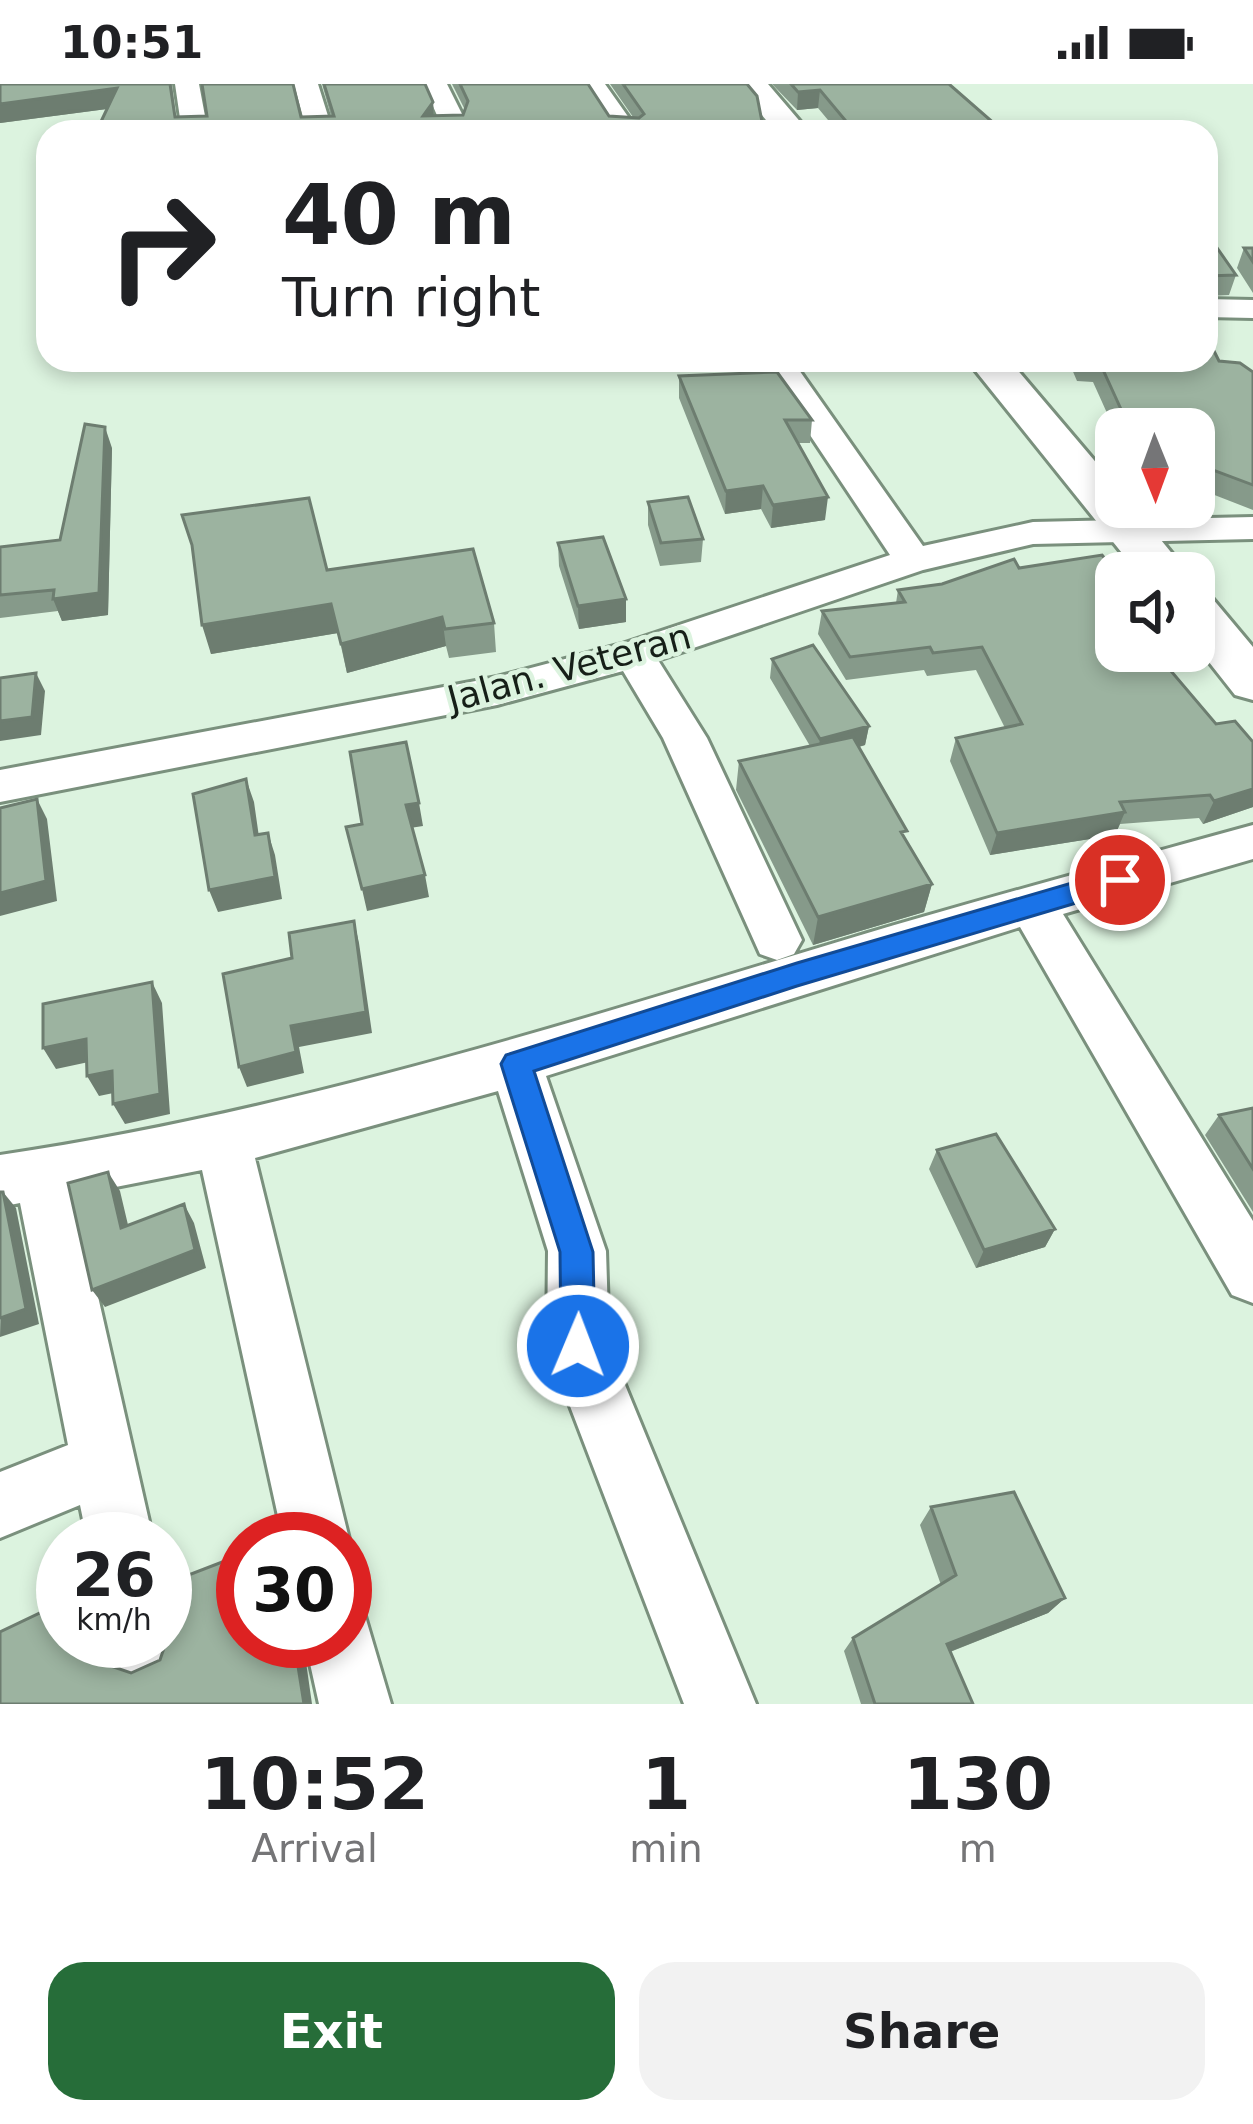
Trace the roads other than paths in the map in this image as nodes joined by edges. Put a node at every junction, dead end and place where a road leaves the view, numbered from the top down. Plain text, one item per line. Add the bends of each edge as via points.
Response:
1 (187, 84) edge
2 (306, 84) edge
3 (435, 84) edge
4 (593, 84) edge
5 (751, 84) edge
6 (193, 120) edge
7 (316, 120) edge
8 (452, 120) edge
9 (618, 120) edge
10 (782, 120) edge
11 (1218, 308) edge
12 (1253, 309) edge
13 (784, 372) edge
14 (997, 372) edge
15 (1253, 528) edge
16 (1131, 532) junction
17 (1147, 552) edge
18 (913, 560) junction
19 (1215, 635) edge
20 (634, 654) junction
21 (1253, 682) edge
22 (0, 787) edge
23 (1253, 842) edge
24 (1032, 905) junction
25 (777, 940) dead end
26 (516, 1064) junction
27 (223, 1139) junction
28 (22, 1178) edge
29 (1253, 1275) edge
30 (102, 1463) junction
31 (0, 1505) edge
32 (114, 1512) edge
33 (310, 1512) edge
34 (346, 1668) edge
35 (355, 1704) edge
36 (720, 1704) edge

1 - 6 street
2 - 7 street
3 - 8 street
4 - 9 street
5 - 10 main road
11 - 12 street
13 - 18 street
14 - 16 main road
15 - 16 street, Jalan. Veteran
16 - 17 main road
16 - 18 street, Jalan. Veteran via 1033,533
18 - 20 street, Jalan. Veteran
19 - 21 main road
20 - 22 street, Jalan. Veteran via 496,691
20 - 25 street via 685,739
23 - 24 street
24 - 26 street
24 - 29 street
26 - 27 street
26 - 36 street via 577,1252 578,1346
27 - 28 street
27 - 33 street
28 - 30 street
30 - 31 street
30 - 32 street
34 - 35 street

